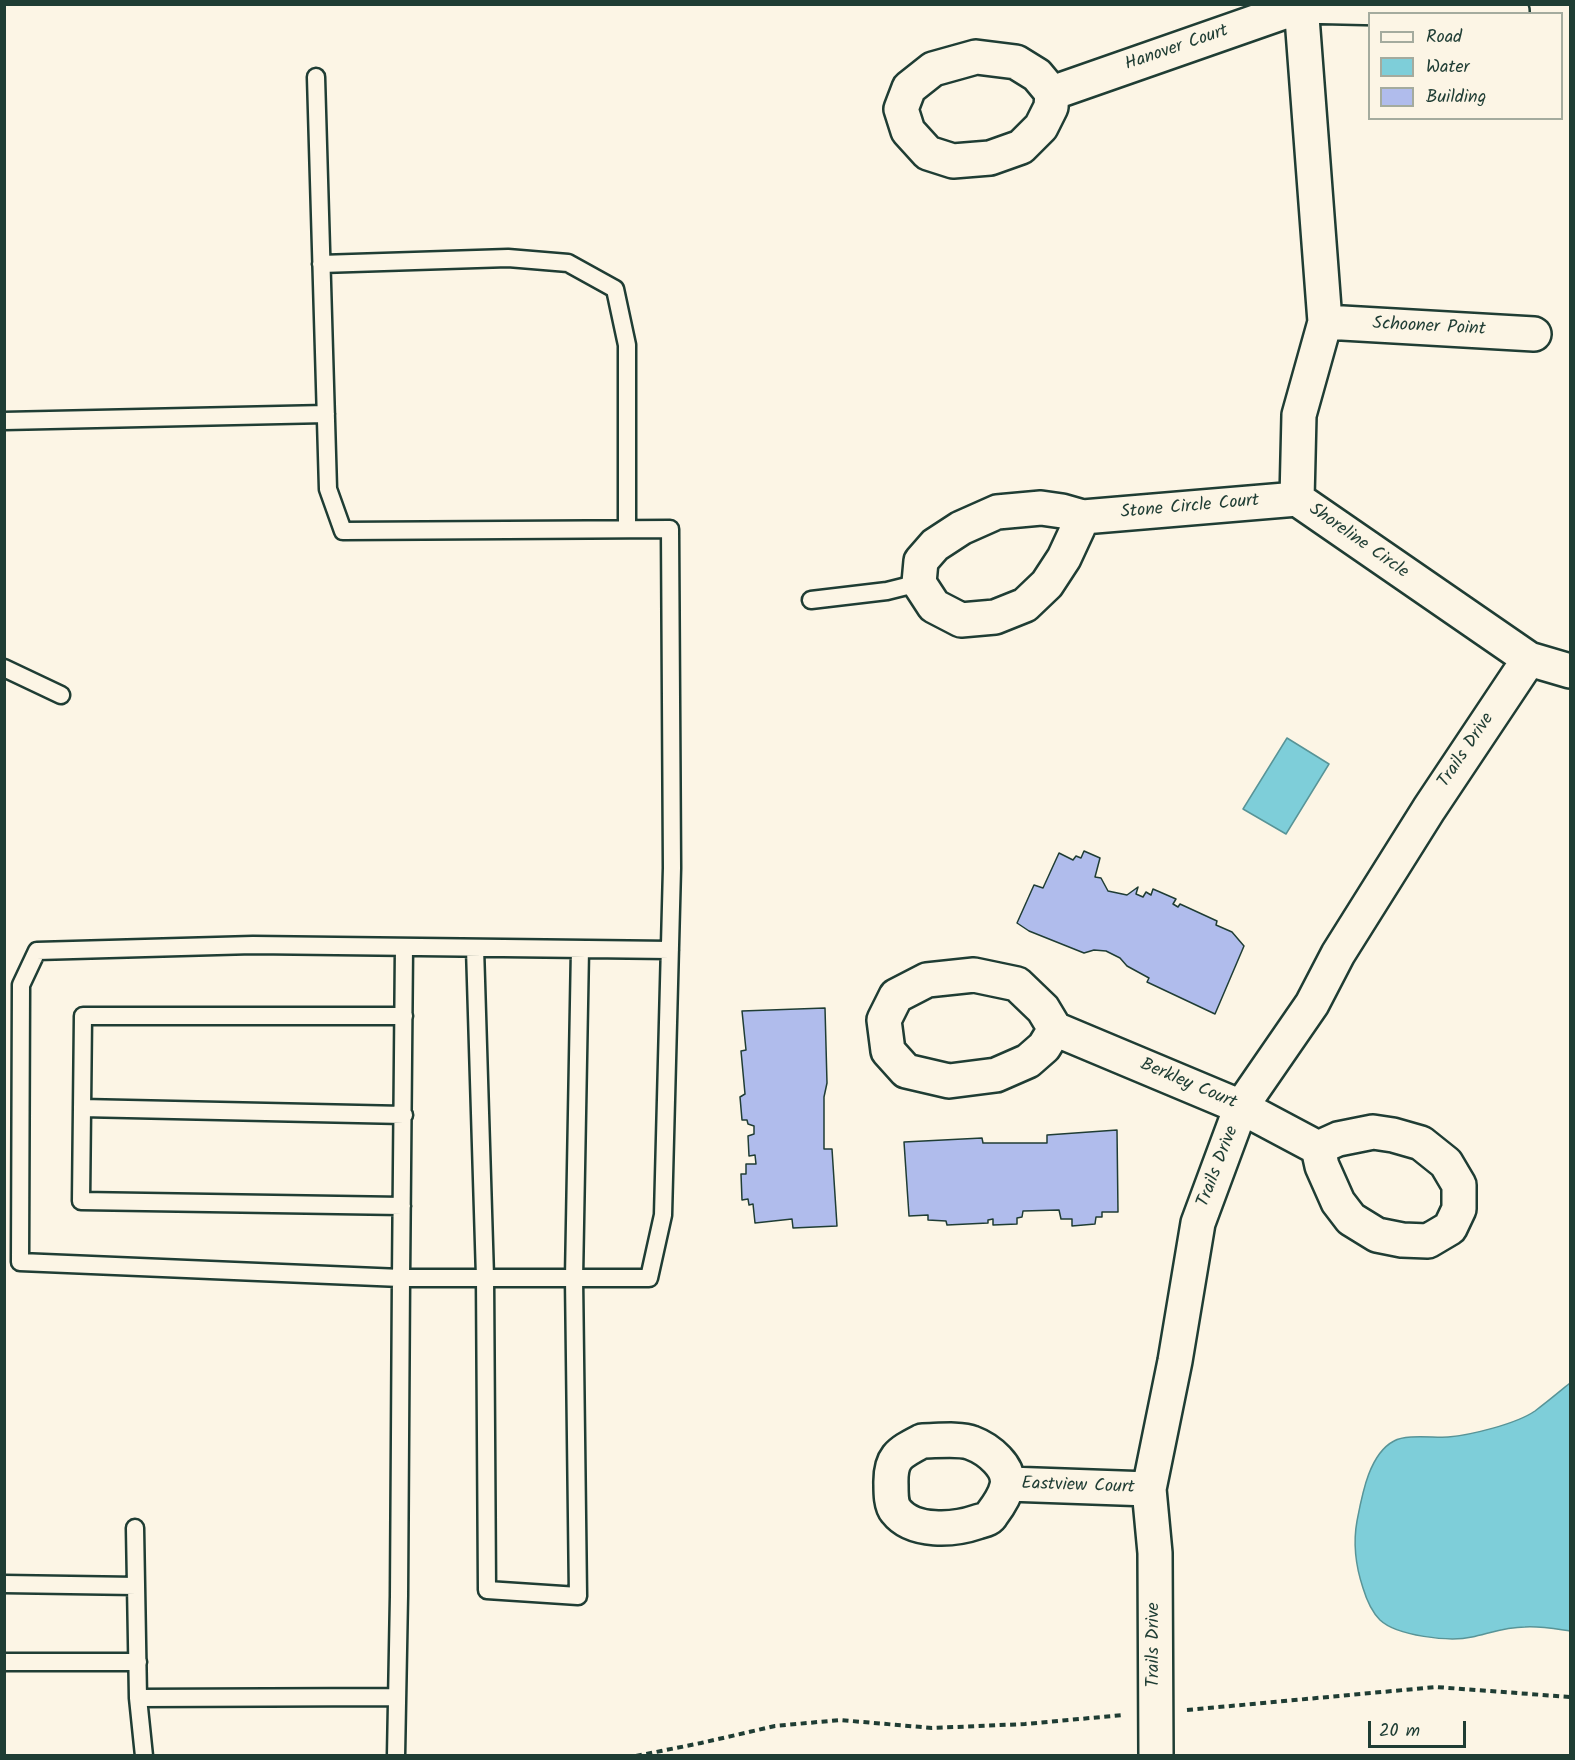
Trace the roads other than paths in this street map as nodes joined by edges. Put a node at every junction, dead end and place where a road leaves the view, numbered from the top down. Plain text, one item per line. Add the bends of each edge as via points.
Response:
1 (1301, 5) edge
2 (1512, 11) dead end
3 (316, 77) dead end
4 (1052, 93) dead end
5 (321, 264) junction
6 (1325, 322) junction
7 (1533, 334) dead end
8 (326, 414) junction
9 (4, 421) edge
10 (1297, 499) junction
11 (1083, 517) junction
12 (627, 529) junction
13 (919, 583) junction
14 (811, 600) dead end
15 (1529, 659) junction
16 (4, 668) edge
17 (1570, 671) edge
18 (61, 695) dead end
19 (404, 947) junction
20 (475, 948) junction
21 (580, 949) junction
22 (670, 950) junction
23 (404, 1016) junction
24 (1055, 1029) junction
25 (1241, 1107) junction
26 (82, 1108) junction
27 (404, 1115) junction
28 (1318, 1148) dead end
29 (402, 1206) junction
30 (485, 1277) junction
31 (401, 1278) junction
32 (574, 1278) junction
33 (1008, 1484) dead end
34 (1149, 1489) junction
35 (135, 1528) dead end
36 (4, 1584) edge
37 (136, 1586) junction
38 (4, 1662) edge
39 (138, 1662) junction
40 (397, 1697) junction
41 (138, 1698) junction
42 (144, 1755) edge
43 (396, 1755) edge
44 (1156, 1755) edge

1 - 2 street
1 - 4 street, Hanover Court
1 - 6 street, Shoreline Circle
3 - 5 lane
5 - 8 lane
5 - 12 lane via 508,258 568,263 615,289 627,345
6 - 7 street, Schooner Point
6 - 10 street, Shoreline Circle via 1299,415
8 - 9 lane
8 - 12 lane via 328,489 343,531
10 - 11 street, Stone Circle Court
10 - 15 street, Shoreline Circle
11 - 13 street, Stone Circle Court via 1041,508 998,512 935,545 921,561
11 - 13 street via 1047,584 1016,609 995,617 962,620 934,606
12 - 22 lane via 670,529
13 - 14 lane
15 - 17 street, Shoreline Circle
15 - 25 street, Trails Drive via 1429,809 1338,954 1312,1004
16 - 18 lane
19 - 20 lane
19 - 23 lane
19 - 31 lane via 253,945 37,951 21,985 20,1262
20 - 21 lane
20 - 30 lane
21 - 22 lane
21 - 32 lane
22 - 32 lane via 663,1215 649,1278
23 - 26 lane via 83,1016
23 - 27 lane
24 - 24 street via 1043,1009 1017,984 974,975 927,980 896,996 884,1020 888,1050 906,1071 949,1082 996,1075 1028,1061 1044,1047
24 - 25 street, Berkley Court
25 - 28 street, Berkley Court
25 - 34 street, Trails Drive via 1198,1223
26 - 27 lane
26 - 29 lane via 81,1202
27 - 29 lane
29 - 31 lane
30 - 31 lane
30 - 32 lane
30 - 32 lane via 487,1590 578,1596
31 - 40 lane
33 - 34 street, Eastview Court
34 - 44 street, Trails Drive via 1155,1553
35 - 37 lane
36 - 37 lane
37 - 39 lane
38 - 39 lane
39 - 41 lane
40 - 41 lane
40 - 43 lane
41 - 42 lane

